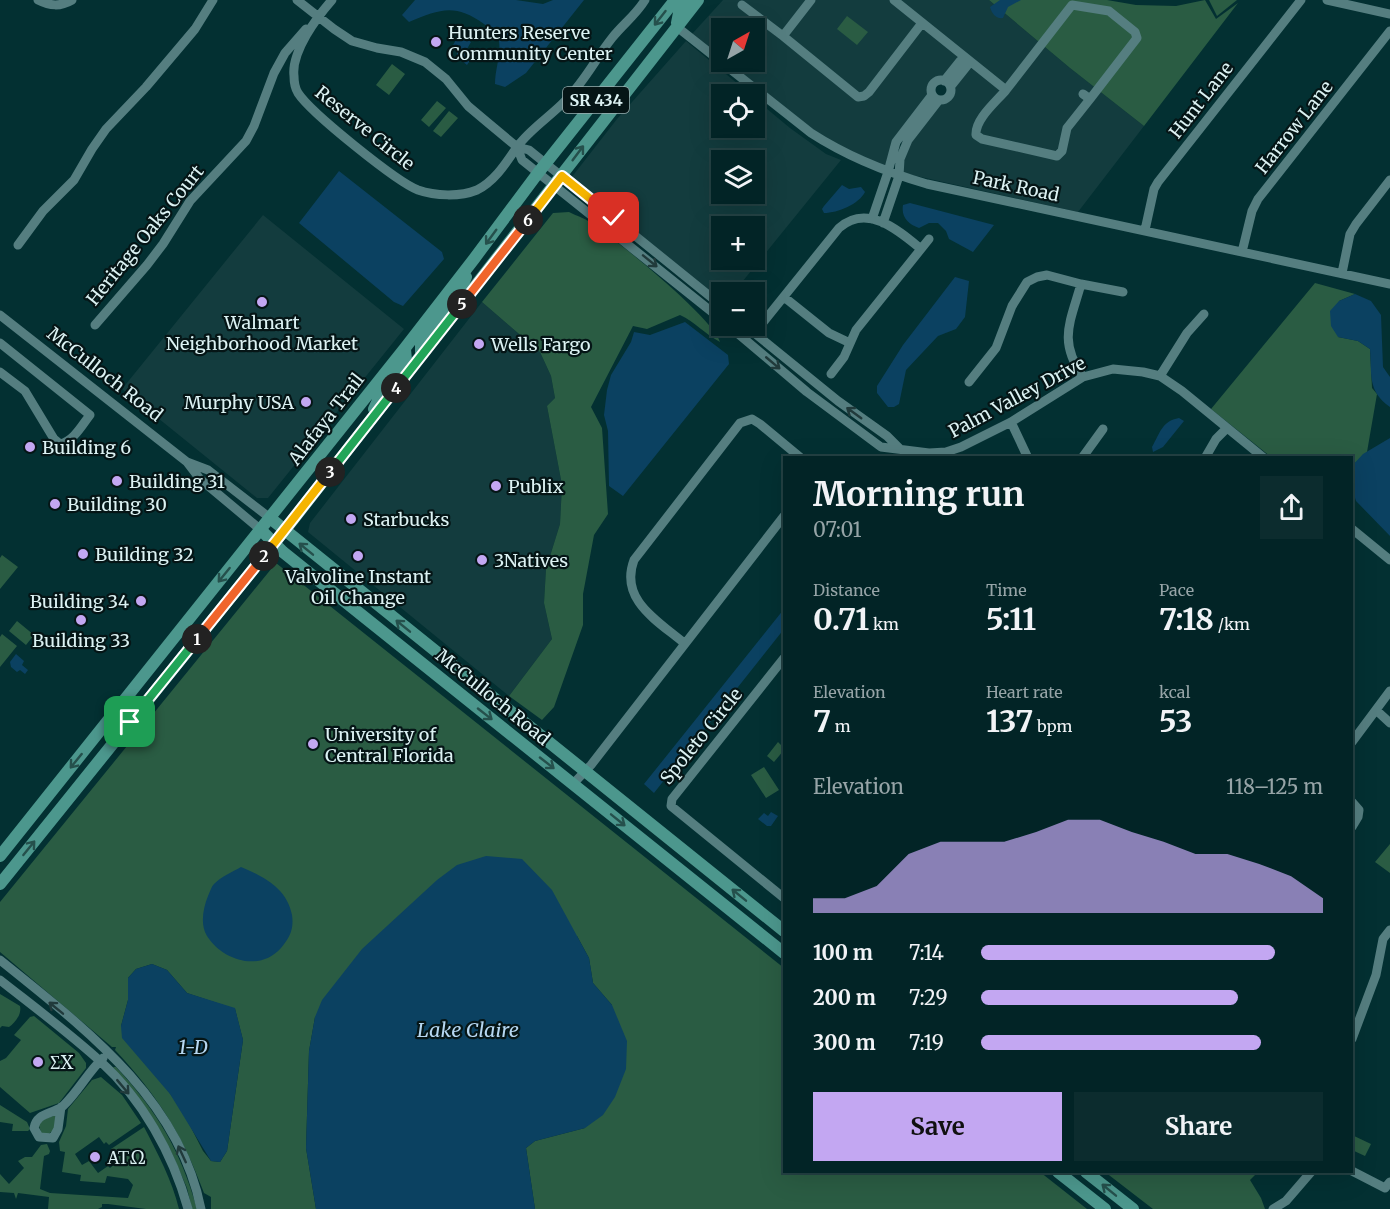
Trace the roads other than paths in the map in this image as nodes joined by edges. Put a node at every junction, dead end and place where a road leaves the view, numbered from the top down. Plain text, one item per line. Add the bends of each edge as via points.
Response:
1 (38, 0) edge
2 (72, 0) edge
3 (213, 0) edge
4 (297, 0) edge
5 (332, 0) edge
6 (645, 0) edge
7 (675, 0) edge
8 (687, 0) edge
9 (698, 0) edge
10 (811, 0) edge
11 (894, 0) edge
12 (1301, 0) edge
13 (1327, 0) edge
14 (742, 5) dead end
15 (1390, 14) edge
16 (318, 17) junction
17 (922, 23) junction
18 (677, 27) junction
19 (1390, 31) edge
20 (783, 36) junction
21 (967, 59) junction
22 (947, 83) junction
23 (1006, 90) junction
24 (936, 97) junction
25 (517, 147) junction
26 (542, 168) junction
27 (888, 172) junction
28 (899, 176) junction
29 (558, 180) junction
30 (1390, 180) edge
31 (881, 194) junction
32 (891, 198) junction
33 (872, 219) junction
34 (883, 223) junction
35 (1144, 230) junction
36 (929, 238) dead end
37 (18, 245) dead end
38 (921, 249) junction
39 (1242, 252) junction
40 (474, 259) junction
41 (1342, 273) junction
42 (1081, 284) junction
43 (1390, 284) edge
44 (1123, 292) dead end
45 (784, 297) junction
46 (711, 298) edge
47 (711, 311) edge
48 (1204, 314) dead end
49 (0, 315) edge
50 (765, 320) edge
51 (94, 325) dead end
52 (741, 336) edge
53 (759, 336) edge
54 (0, 343) edge
55 (850, 343) junction
56 (405, 348) junction
57 (422, 356) junction
58 (0, 372) edge
59 (831, 374) dead end
60 (1160, 376) junction
61 (1083, 377) junction
62 (969, 382) dead end
63 (834, 397) junction
64 (826, 406) junction
65 (1011, 422) junction
66 (1227, 428) junction
67 (365, 429) junction
68 (1103, 429) dead end
69 (900, 449) junction
70 (929, 455) edge
71 (799, 456) edge
72 (1027, 456) edge
73 (1083, 456) edge
74 (1206, 456) edge
75 (1262, 456) edge
76 (187, 462) junction
77 (783, 517) edge
78 (270, 519) junction
79 (261, 530) junction
80 (1353, 530) edge
81 (284, 531) junction
82 (274, 543) junction
83 (1390, 560) edge
84 (684, 643) junction
85 (783, 659) edge
86 (461, 673) junction
87 (450, 686) junction
88 (1390, 691) edge
89 (1376, 710) junction
90 (1390, 723) edge
91 (104, 726) junction
92 (1353, 741) edge
93 (98, 762) junction
94 (585, 772) junction
95 (573, 784) junction
96 (1353, 803) edge
97 (1353, 826) edge
98 (0, 856) edge
99 (0, 884) edge
100 (783, 897) edge
101 (1390, 930) edge
102 (783, 931) edge
103 (783, 952) edge
104 (0, 960) edge
105 (0, 980) edge
106 (1353, 1036) edge
107 (109, 1052) junction
108 (100, 1061) junction
109 (62, 1107) dead end
110 (1353, 1172) edge
111 (1059, 1173) edge
112 (1087, 1173) edge
113 (1310, 1173) edge
114 (1390, 1182) edge
115 (188, 1209) edge
116 (201, 1209) edge
117 (1105, 1209) edge
118 (1133, 1209) edge
119 (1273, 1209) edge

1 - 2 street via 51,6
3 - 37 street via 195,29 106,129 74,180 43,211
4 - 16 street
5 - 16 street, Reserve Circle
6 - 25 street, Reserve Circle via 612,38 579,87
7 -> 26 main road, Alafaya Trail / SR 434
8 - 18 main road via 678,15
9 - 18 main road, Alafaya Trail / SR 434
10 - 20 street
11 - 17 street
12 - 35 street, Hunt Lane via 1158,182
13 - 15 street
14 - 20 street
16 - 25 street via 352,41 425,62 446,79 468,106
16 - 25 street, Reserve Circle via 293,64 296,91 399,180 418,190 442,194 477,190 497,174
16 - 51 street, Heritage Oaks Court via 285,53 246,141 190,201 147,265
17 - 20 street via 869,92 858,97
17 - 21 street
18 - 27 street, Park Road via 811,133
29 -> 18 main road, Alafaya Trail / SR 434
19 - 39 street, Harrow Lane via 1258,199
21 - 22 street via 967,66
21 - 23 street
22 - 24 street via 935,82 932,88
22 - 24 street via 950,95 945,100
23 - 23 street via 1072,5 1109,10 1136,32 1137,38 1086,96 1066,128 1062,151 1057,156 976,135 979,122
24 - 27 street via 896,142
24 - 28 street via 908,140 900,159
25 - 26 street via 522,160
26 - 29 street
26 -> 40 main road, Alafaya Trail / SR 434
27 - 28 street, Park Road
27 - 31 street
28 - 32 street
28 - 35 street, Park Road
29 - 46 street
29 -> 47 street
29 - 57 main road, Alafaya Trail / SR 434
30 - 41 street via 1350,234
31 - 32 street
31 - 33 street
32 - 34 street
33 - 34 street
33 - 45 street via 847,221
34 - 38 street
35 - 39 street, Park Road
36 - 38 street
38 - 55 street via 856,330
39 - 41 street, Park Road
40 - 56 main road, Alafaya Trail / SR 434
40 - 57 main road via 458,294 425,337
41 - 43 street, Park Road
42 - 44 street
42 - 61 street via 1067,339 1069,353
42 - 62 street via 1047,275 1028,282 1012,306 996,348
45 - 50 street
45 - 55 street via 829,333
48 - 60 street
49 - 76 street, McCulloch Road
52 -> 64 street, Palm Valley Drive
53 - 63 street
54 - 58 street via 90,415 72,438 60,444 25,391
55 - 59 street
56 - 67 main road via 406,360 382,392
56 - 78 main road, Alafaya Trail / SR 434
57 - 67 main road, Alafaya Trail / SR 434
60 - 61 street, Palm Valley Drive via 1113,369
60 - 66 street, Palm Valley Drive
61 - 65 street, Palm Valley Drive
63 - 64 street
69 -> 63 street
64 - 69 street, Palm Valley Drive via 881,447
65 - 70 street, Palm Valley Drive via 961,447
65 - 72 street
66 - 74 street
66 - 75 street, Palm Valley Drive
67 - 81 main road, Alafaya Trail / SR 434
68 - 73 street
69 - 70 street, Palm Valley Drive
71 - 84 street via 752,419 740,423 634,560 630,583 637,600
76 - 78 street, McCulloch Road via 208,470
76 - 79 street, McCulloch Road via 200,479
77 - 84 street
78 - 79 main road, Alafaya Trail / SR 434
78 - 81 main road, McCulloch Road
79 - 82 main road, McCulloch Road
79 -> 91 main road, Alafaya Trail / SR 434
80 - 83 street
81 - 82 main road, Alafaya Trail / SR 434
86 -> 81 main road, McCulloch Road
82 - 87 main road, McCulloch Road
82 - 93 main road, Alafaya Trail / SR 434
84 - 94 street
85 - 100 street, Spoleto Circle via 672,799 671,806
86 - 87 street
86 - 94 main road, McCulloch Road
87 -> 95 main road, McCulloch Road
88 - 89 street
89 - 90 street
89 - 92 street
91 - 93 main road
91 -> 98 main road, Alafaya Trail / SR 434
99 -> 93 main road, Alafaya Trail / SR 434
94 - 95 street
102 -> 94 main road, McCulloch Road
95 -> 103 main road, McCulloch Road
96 - 97 street via 1359,810
101 - 106 street via 1383,939 1376,975
107 -> 104 street
105 - 108 street
107 - 108 street
116 -> 107 street via 171,1132 147,1095
108 - 109 street
108 -> 115 street via 136,1103 166,1150
110 - 114 street via 1385,1188
111 - 117 main road
118 -> 112 main road
113 - 119 street via 1286,1201

